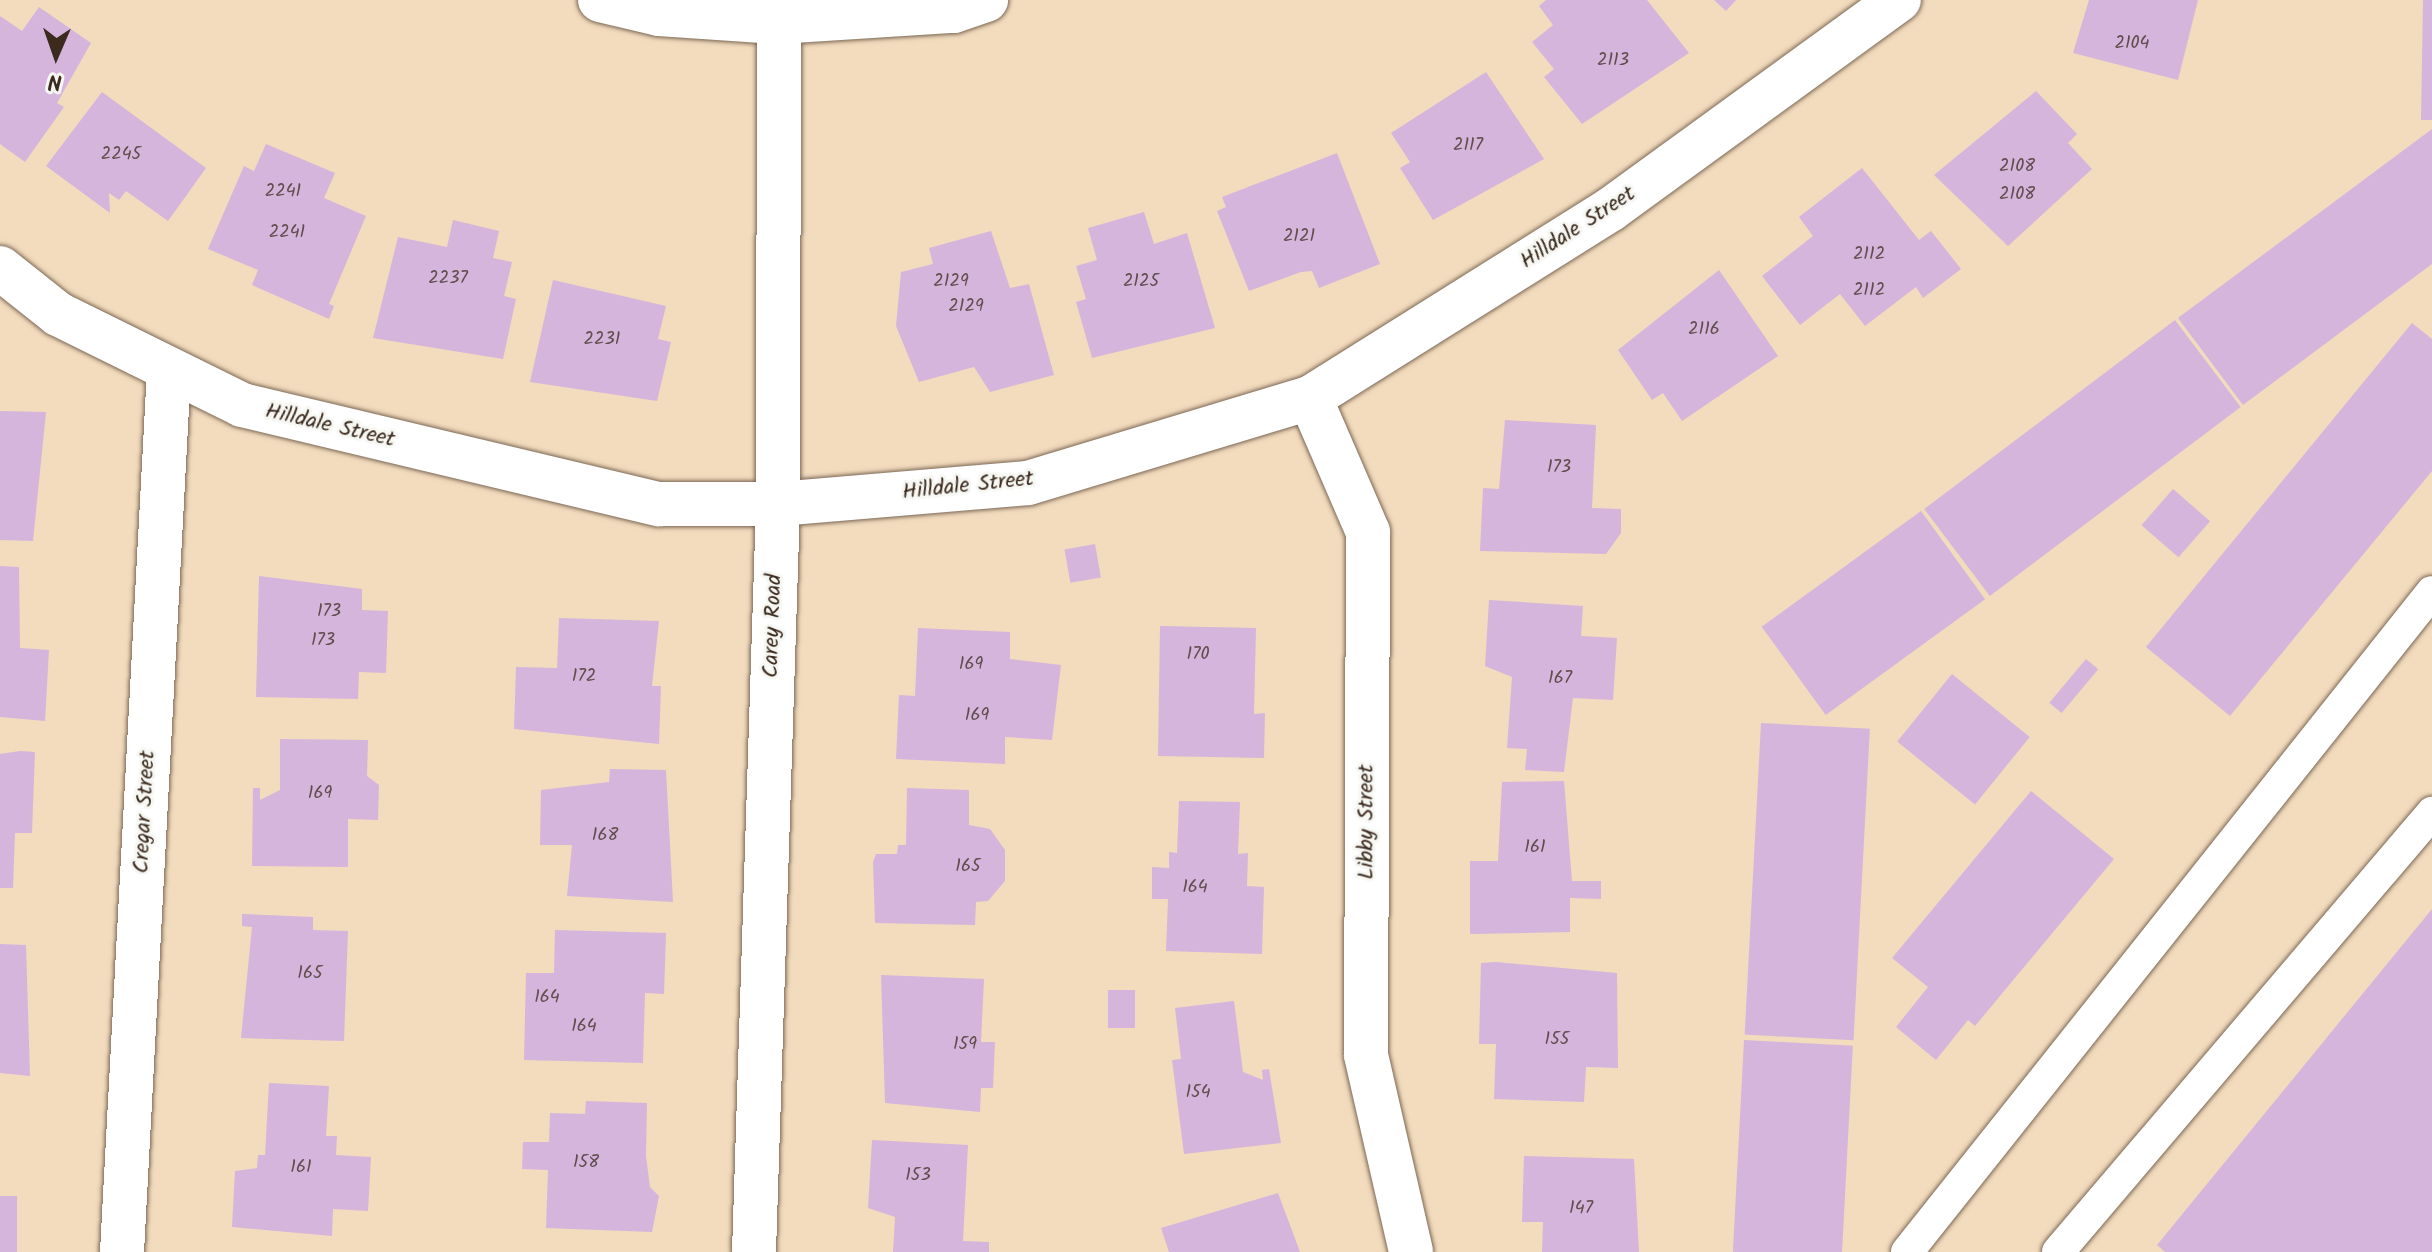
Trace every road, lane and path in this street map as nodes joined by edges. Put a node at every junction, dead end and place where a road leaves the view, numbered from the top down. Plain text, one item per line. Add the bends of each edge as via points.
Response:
1 (600, 0) edge
2 (986, 0) edge
3 (1899, 0) edge
4 (778, 11) edge
5 (0, 268) edge
6 (169, 371) junction
7 (1310, 398) junction
8 (778, 504) junction
9 (2432, 592) edge
10 (2432, 813) edge
11 (122, 1252) edge
12 (754, 1252) edge
13 (1411, 1252) edge
14 (1907, 1252) edge
15 (2058, 1252) edge

1 - 4 street via 659,14
2 - 4 street via 954,11
3 - 7 street, Hilldale Street via 1611,209
4 - 8 street, Carey Road
5 - 6 street, Hilldale Street via 58,314
6 - 8 street, Hilldale Street via 242,405 659,504
6 - 11 street, Cregar Street
7 - 8 street, Hilldale Street via 1028,483
7 - 13 street, Libby Street via 1368,532 1366,1055
8 - 12 street, Carey Road
9 - 14 lane
10 - 15 lane

